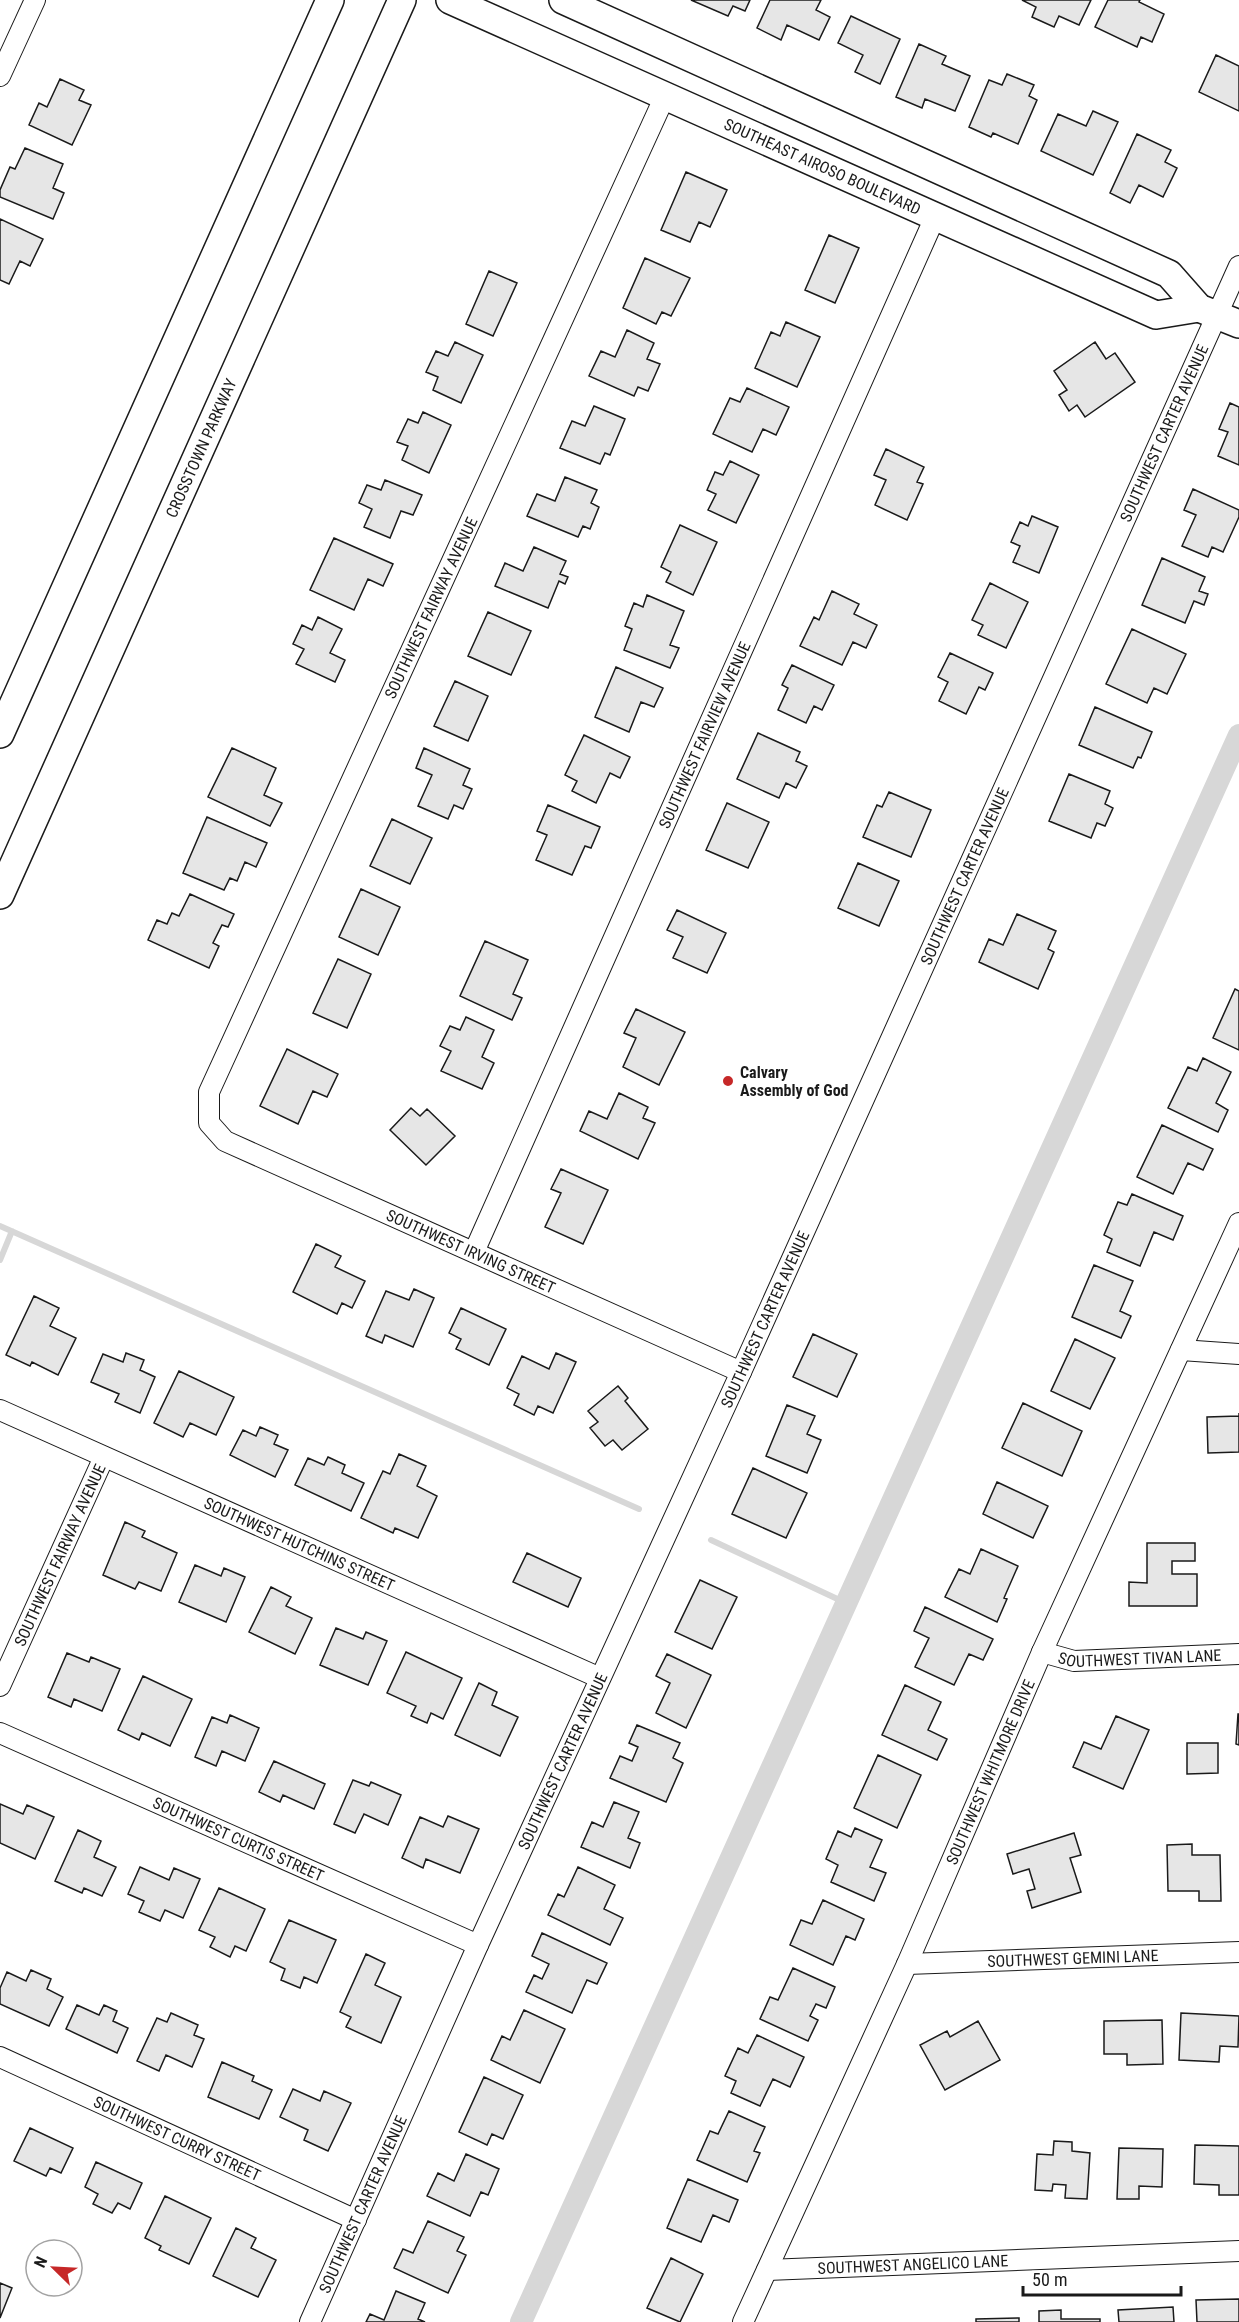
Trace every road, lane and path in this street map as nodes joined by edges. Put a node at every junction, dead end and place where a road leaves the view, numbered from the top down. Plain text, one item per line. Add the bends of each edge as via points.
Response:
1 (35, 0) edge
2 (330, 0) edge
3 (402, 0) edge
4 (450, 0) edge
5 (563, 0) edge
6 (0, 76) edge
7 (665, 96) junction
8 (935, 217) junction
9 (1239, 266) edge
10 (1218, 316) edge
11 (0, 734) edge
12 (0, 895) edge
13 (209, 1123) joint
14 (1239, 1223) edge
15 (474, 1252) junction
16 (1181, 1350) junction
17 (1239, 1354) edge
18 (741, 1372) junction
19 (0, 1410) edge
20 (104, 1456) junction
21 (1042, 1652) junction
22 (1239, 1654) edge
23 (600, 1678) junction
24 (0, 1686) edge
25 (0, 1733) edge
26 (478, 1945) junction
27 (1239, 1952) edge
28 (908, 1964) junction
29 (0, 2056) edge
30 (356, 2220) junction
31 (1239, 2250) edge
32 (767, 2270) junction
33 (310, 2322) edge
34 (743, 2322) edge

1 - 6 street
2 - 11 main road
3 - 12 main road, CROSSTOWN PARKWAY
4 - 7 main road, SOUTHEAST AIROSO BOULEVARD
5 - 10 main road via 1168,274
7 - 8 main road, SOUTHEAST AIROSO BOULEVARD
7 - 13 street, SOUTHWEST FAIRWAY AVENUE via 209,1092
8 - 10 main road, SOUTHEAST AIROSO BOULEVARD via 1155,315
8 - 15 street, SOUTHWEST FAIRVIEW AVENUE
9 - 10 street, SOUTHWEST CARTER AVENUE
10 - 18 street, SOUTHWEST CARTER AVENUE
13 - 15 street, SOUTHWEST IRVING STREET via 225,1141
14 - 16 street, SOUTHWEST WHITMORE DRIVE
15 - 18 street, SOUTHWEST IRVING STREET
16 - 17 street
16 - 21 street, SOUTHWEST WHITMORE DRIVE
18 - 23 street, SOUTHWEST CARTER AVENUE
19 - 20 street, SOUTHWEST HUTCHINS STREET
20 - 23 street, SOUTHWEST HUTCHINS STREET
20 - 24 street, SOUTHWEST FAIRWAY AVENUE
21 - 22 street, SOUTHWEST TIVAN LANE via 1074,1661
21 - 28 street, SOUTHWEST WHITMORE DRIVE
23 - 26 street, SOUTHWEST CARTER AVENUE
25 - 26 street, SOUTHWEST CURTIS STREET
26 - 30 street, SOUTHWEST CARTER AVENUE
27 - 28 street, SOUTHWEST GEMINI LANE
28 - 32 street, SOUTHWEST WHITMORE DRIVE
29 - 30 street, SOUTHWEST CURRY STREET
30 - 33 street, SOUTHWEST CARTER AVENUE
31 - 32 street, SOUTHWEST ANGELICO LANE
32 - 34 street, SOUTHWEST WHITMORE DRIVE

